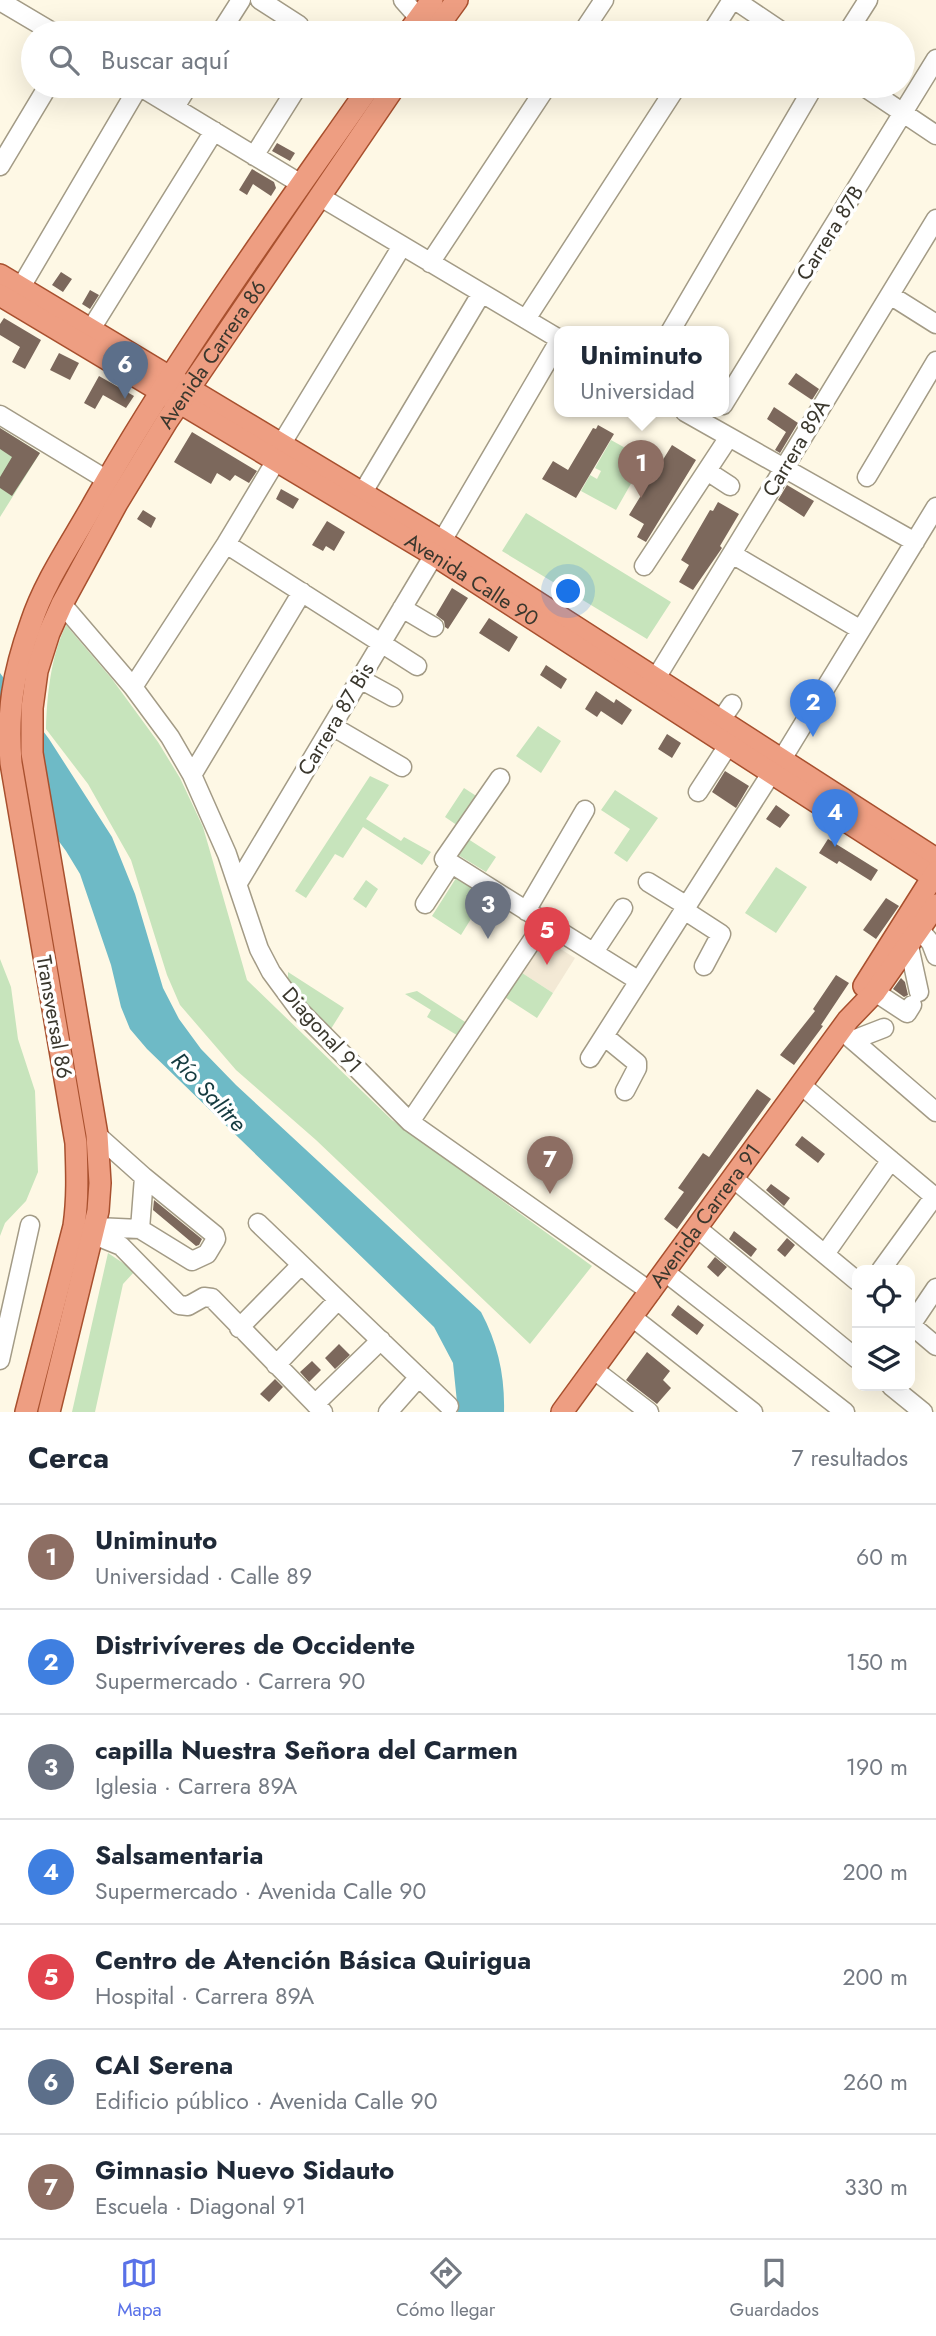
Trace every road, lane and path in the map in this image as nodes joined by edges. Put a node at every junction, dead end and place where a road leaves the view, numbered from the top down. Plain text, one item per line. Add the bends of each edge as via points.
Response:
1 (241, 0) edge
2 (260, 0) edge
3 (403, 0) edge
4 (432, 0) edge
5 (457, 0) edge
6 (604, 0) edge
7 (733, 0) edge
8 (868, 0) edge
9 (0, 1) edge
10 (34, 21) edge
11 (228, 21) edge
12 (292, 21) edge
13 (416, 21) edge
14 (423, 21) edge
15 (429, 21) edge
16 (590, 21) edge
17 (719, 21) edge
18 (765, 21) edge
19 (855, 21) edge
20 (936, 59) edge
21 (915, 95) edge
22 (41, 98) edge
23 (132, 98) edge
24 (160, 98) edge
25 (181, 98) edge
26 (290, 98) edge
27 (363, 98) edge
28 (385, 98) edge
29 (539, 98) edge
30 (669, 98) edge
31 (807, 98) edge
32 (881, 98) edge
33 (913, 98) edge
34 (175, 107) junction
35 (904, 114) junction
36 (214, 131) junction
37 (936, 135) edge
38 (254, 156) junction
39 (0, 166) edge
40 (310, 190) junction
41 (936, 219) edge
42 (402, 246) junction
43 (430, 262) junction
44 (0, 275) edge
45 (21, 287) junction
46 (481, 294) junction
47 (0, 295) edge
48 (890, 295) junction
49 (526, 319) junction
50 (936, 324) edge
51 (674, 326) edge
52 (90, 330) junction
53 (554, 337) edge
54 (554, 349) edge
55 (936, 361) edge
56 (175, 389) junction
57 (729, 395) edge
58 (0, 415) edge
59 (715, 419) edge
60 (729, 437) junction
61 (279, 451) junction
62 (784, 468) junction
63 (707, 471) junction
64 (867, 477) dead end
65 (107, 480) junction
66 (730, 486) dead end
67 (363, 492) junction
68 (933, 517) edge
69 (915, 542) junction
70 (226, 544) junction
71 (438, 548) junction
72 (732, 554) junction
73 (644, 566) dead end
74 (302, 592) junction
75 (62, 604) junction
76 (402, 608) junction
77 (32, 621) joint
78 (434, 627) dead end
79 (861, 630) junction
80 (49, 634) joint
81 (381, 643) junction
82 (417, 666) dead end
83 (656, 678) junction
84 (360, 679) junction
85 (133, 687) junction
86 (393, 697) dead end
87 (332, 726) junction
88 (729, 744) junction
89 (777, 766) junction
90 (402, 767) dead end
91 (192, 775) junction
92 (500, 778) dead end
93 (698, 792) dead end
94 (585, 810) dead end
95 (447, 862) junction
96 (935, 872) edge
97 (648, 882) dead end
98 (238, 883) junction
99 (425, 904) dead end
100 (936, 905) edge
101 (623, 908) dead end
102 (685, 908) junction
103 (527, 911) junction
104 (544, 923) junction
105 (927, 938) edge
106 (594, 952) junction
107 (704, 966) dead end
108 (639, 981) junction
109 (876, 992) junction
110 (903, 1012) junction
111 (847, 1030) junction
112 (604, 1036) junction
113 (590, 1058) dead end
114 (801, 1085) junction
115 (625, 1091) dead end
116 (936, 1112) edge
117 (410, 1122) junction
118 (97, 1135) junction
119 (891, 1160) junction
120 (144, 1177) junction
121 (740, 1184) dead end
122 (935, 1198) edge
123 (258, 1223) dead end
124 (30, 1225) dead end
125 (697, 1228) junction
126 (140, 1229) junction
127 (95, 1231) junction
128 (825, 1254) junction
129 (301, 1265) junction
130 (885, 1265) edge
131 (665, 1272) junction
132 (852, 1277) edge
133 (936, 1289) edge
134 (651, 1292) junction
135 (338, 1300) junction
136 (632, 1317) junction
137 (915, 1319) edge
138 (239, 1328) junction
139 (915, 1328) edge
140 (381, 1340) junction
141 (936, 1346) edge
142 (852, 1355) edge
143 (0, 1360) edge
144 (276, 1365) junction
145 (593, 1369) junction
146 (419, 1377) junction
147 (897, 1391) edge
148 (450, 1406) dead end
149 (319, 1408) edge
150 (26, 1412) edge
151 (49, 1412) edge
152 (388, 1412) edge
153 (562, 1412) edge
154 (649, 1412) edge
155 (753, 1412) edge
156 (845, 1412) edge
157 (923, 1412) edge

1 - 11 street
2 - 12 street
3 - 13 street
4 - 14 main road
5 - 15 main road
6 - 16 street
7 - 17 street
7 - 18 street
8 - 19 street
9 - 10 street
20 - 21 street, Carrera 87B
22 - 39 street
23 - 45 street
24 - 34 street
25 - 34 street
26 - 38 street
27 - 40 main road, Avenida Carrera 86
28 - 40 main road, Avenida Carrera 86
29 - 43 street
30 - 49 street
31 - 51 street
32 - 35 street
33 - 35 street, Carrera 87B
34 - 36 street
35 - 37 street
35 - 57 street, Carrera 87B
36 - 38 street
36 - 52 street
38 - 40 street
40 - 42 street
40 - 56 main road, Avenida Carrera 86
41 - 48 street, Carrera 89A
42 - 43 street
42 - 61 street
43 - 46 street
44 - 45 main road, Avenida Calle 90
45 - 52 main road, Avenida Calle 90
46 - 49 street
46 - 67 street
47 - 56 main road, Avenida Calle 90
48 - 50 street
48 - 62 street, Carrera 89A
49 - 53 street
52 - 56 main road, Avenida Calle 90
54 - 71 street, Carrera 87 Bis
55 - 64 street
56 - 61 main road, Avenida Calle 90
56 - 65 main road, Avenida Carrera 86
56 - 75 main road, Avenida Carrera 86 via 139,467
58 - 65 street
59 - 60 street
60 - 62 street
60 - 63 street
61 - 67 main road, Avenida Calle 90
61 - 70 street
61 - 71 main road, Avenida Calle 90
62 - 69 street
62 - 72 street, Carrera 89A
63 - 66 street
63 - 73 street
65 - 77 main road, Avenida Carrera 86
67 - 71 main road, Avenida Calle 90
68 - 69 street
69 - 79 street
70 - 74 street
70 - 85 street
71 - 76 street, Carrera 87 Bis
71 - 83 main road, Avenida Calle 90
71 - 88 main road, Avenida Calle 90
72 - 79 street
72 - 83 street, Carrera 89A
74 - 81 street
74 - 91 street
75 - 80 main road, Avenida Carrera 86
75 - 85 street, Diagonal 91
76 - 78 street
76 - 81 street, Carrera 87 Bis
77 - 150 main road, Transversal 86 via 12,695 9,739 76,1143 78,1201
79 - 89 street
80 - 118 main road, Transversal 86 via 34,690 32,753
81 - 82 street
81 - 84 street, Carrera 87 Bis
83 - 89 main road, Avenida Calle 90 via 726,712
84 - 86 street
84 - 87 street, Carrera 87 Bis
85 - 91 street, Diagonal 91
87 - 90 street
87 - 98 street, Carrera 87 Bis
88 - 89 main road, Avenida Calle 90
88 - 93 street
89 - 96 main road, Avenida Calle 90
89 - 102 street
91 - 98 street, Diagonal 91
92 - 95 street
94 - 103 street
95 - 99 street
95 - 103 street
96 - 111 main road, Avenida Carrera 91 via 861,991
97 - 102 street
98 - 117 street, Diagonal 91 via 271,972 299,1010
100 - 105 main road, Avenida Carrera 91
101 - 106 street
102 - 107 street via 721,933
102 - 108 street
103 - 104 street
104 - 106 street
104 - 117 street
105 - 109 main road, Avenida Carrera 91
105 - 110 street
106 - 108 street
108 - 112 street
109 - 110 street
109 - 111 main road, Avenida Carrera 91
110 - 111 street
111 - 114 main road, Avenida Carrera 91
111 - 116 street
112 - 113 street
112 - 115 street via 637,1063
114 - 119 street
114 - 125 main road, Avenida Carrera 91
117 - 134 street, Diagonal 91
118 - 120 street
118 - 127 main road, Transversal 86 via 100,1183
119 - 122 street
119 - 128 street
120 - 126 street
120 - 126 street via 216,1239 207,1254 192,1261
121 - 128 street
122 - 130 street
123 - 129 street
124 - 143 street
125 - 131 main road, Avenida Carrera 91
125 - 142 street
126 - 127 street
127 - 138 street via 121,1246 179,1304 188,1306 212,1298
127 - 151 main road, Transversal 86
128 - 132 street
129 - 135 street
129 - 138 street
131 - 134 main road, Avenida Carrera 91
131 - 156 street
133 - 137 street
134 - 136 main road, Avenida Carrera 91
135 - 140 street
135 - 144 street
136 - 145 main road, Avenida Carrera 91
136 - 155 street
138 - 144 street
139 - 141 street
140 - 146 street
140 - 149 street
144 - 149 street
145 - 153 main road, Avenida Carrera 91
145 - 154 street
146 - 148 street
146 - 152 street
147 - 157 street

